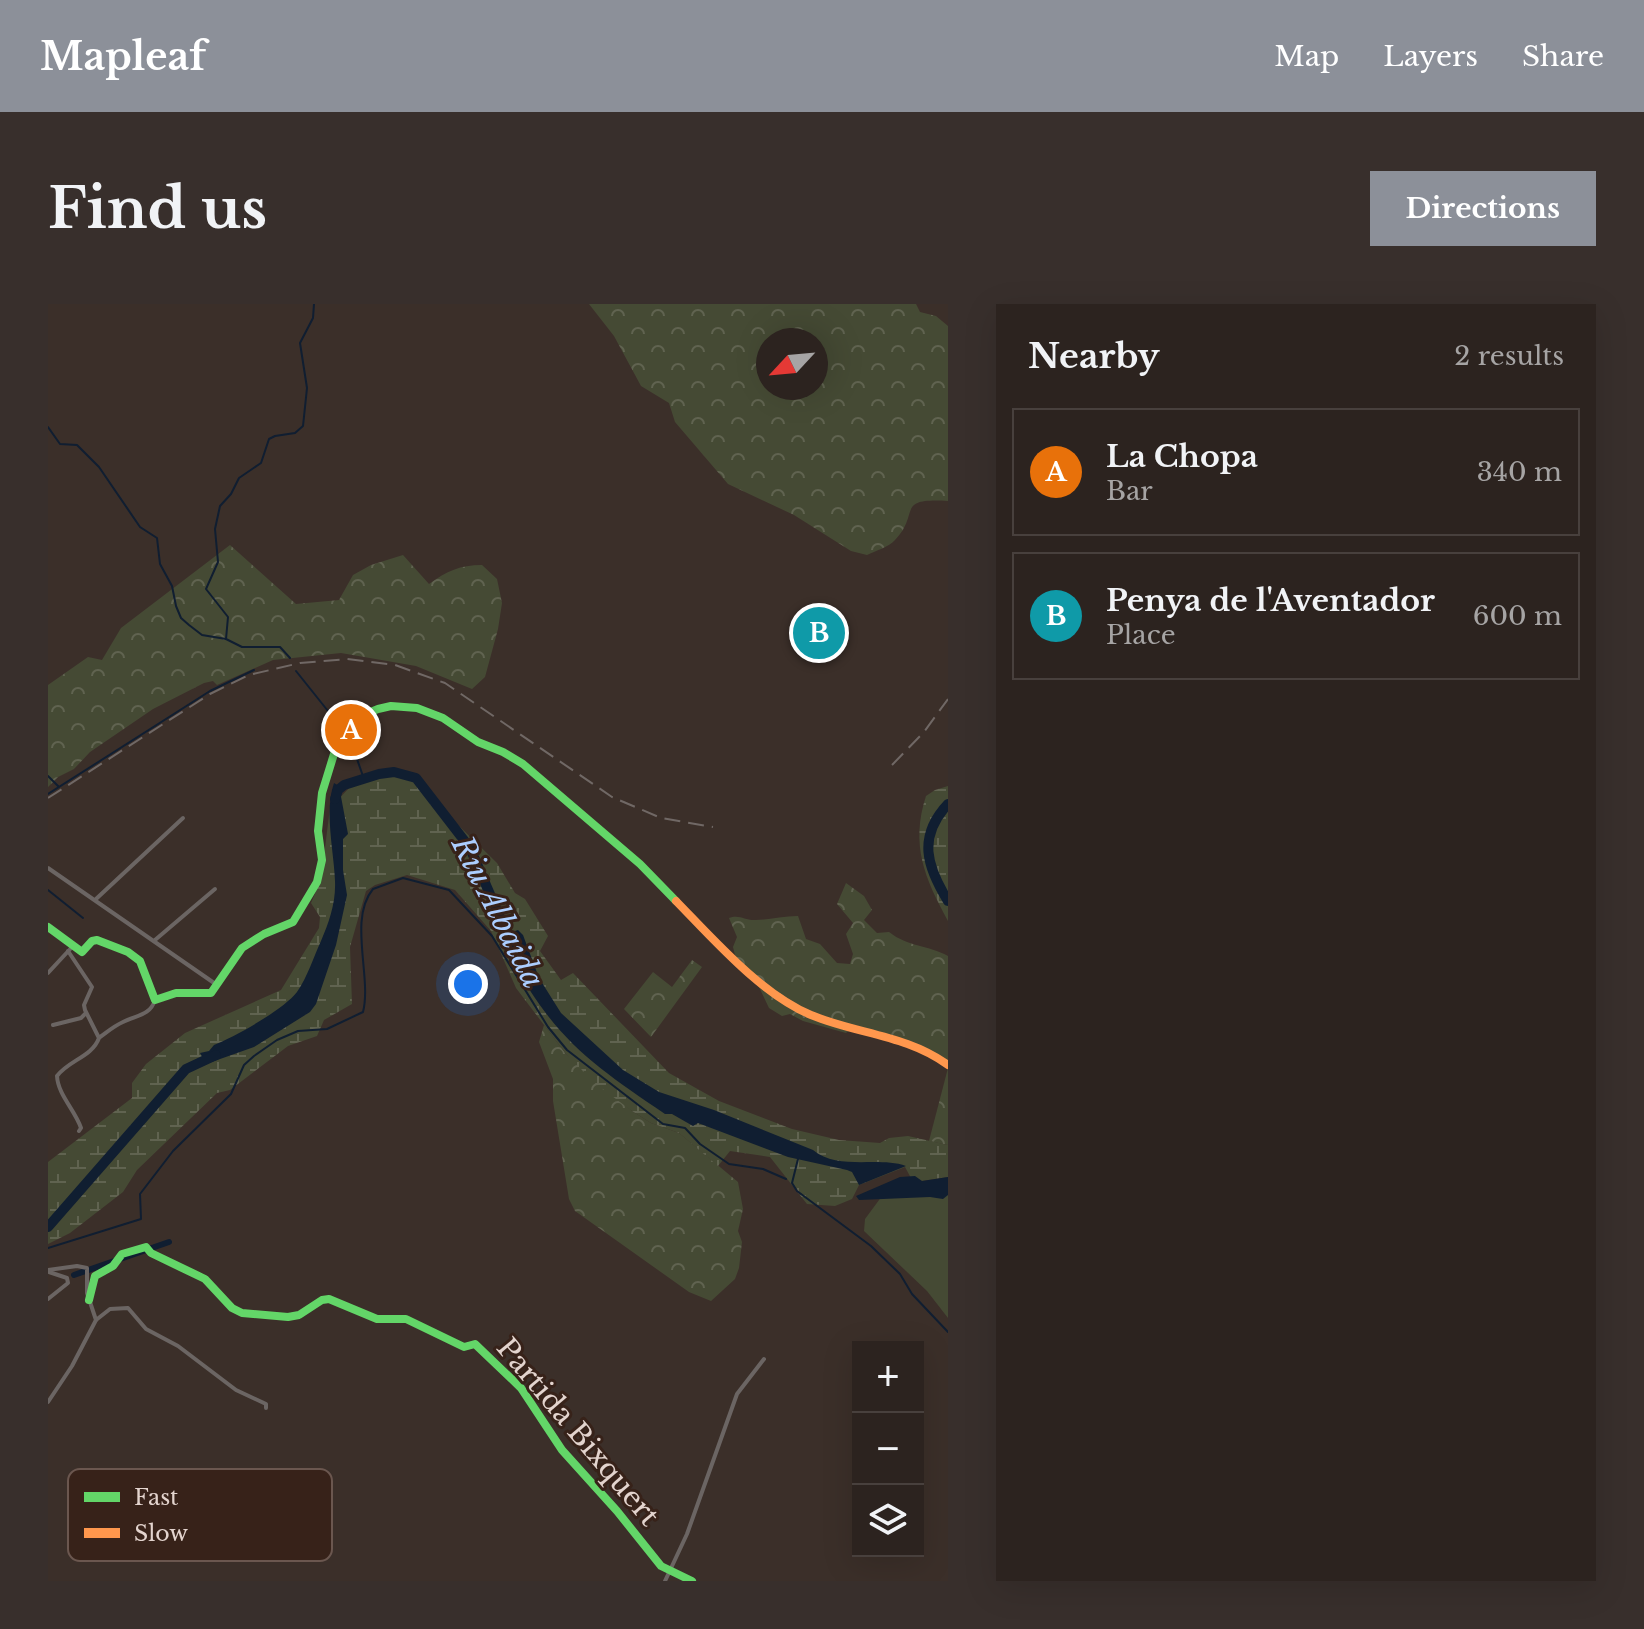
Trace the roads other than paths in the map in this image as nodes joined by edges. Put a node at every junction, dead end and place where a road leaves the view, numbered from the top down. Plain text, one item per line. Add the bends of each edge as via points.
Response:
1 (183, 818) dead end
2 (48, 868) edge
3 (215, 889) dead end
4 (96, 899) junction
5 (48, 927) edge
6 (155, 940) junction
7 (74, 950) junction
8 (48, 973) edge
9 (217, 986) junction
10 (155, 1000) junction
11 (86, 1013) junction
12 (53, 1025) dead end
13 (99, 1038) junction
14 (948, 1065) edge
15 (79, 1131) dead end
16 (48, 1271) edge
17 (48, 1299) edge
18 (89, 1300) junction
19 (96, 1320) junction
20 (764, 1359) dead end
21 (48, 1402) edge
22 (266, 1408) dead end
23 (667, 1576) edge
24 (692, 1581) edge

1 - 4 street
2 - 4 street
3 - 6 street
4 - 6 street
5 - 7 street
6 - 9 street
7 - 8 street
7 - 10 street via 97,940 133,953 145,969
7 - 11 street via 92,987
9 - 10 street via 208,994 176,993
9 - 14 street via 242,948 293,922 317,882 322,860 318,818 339,732 369,711 400,706 427,711 546,779 644,868 721,948 792,1005 908,1044
10 - 13 street via 149,1011
11 - 12 street
11 - 13 street
13 - 15 street via 57,1076
16 - 17 street via 68,1283
16 - 18 street via 87,1268
18 - 19 street
18 - 23 street, Partida Bixquert via 95,1276 122,1254 146,1247 205,1279 242,1313 288,1317 329,1299 377,1319 406,1319 464,1347 475,1344 521,1388 562,1450
19 - 21 street
19 - 22 street via 110,1309 128,1308 146,1329
20 - 23 street via 737,1394
23 - 24 street via 687,1575

